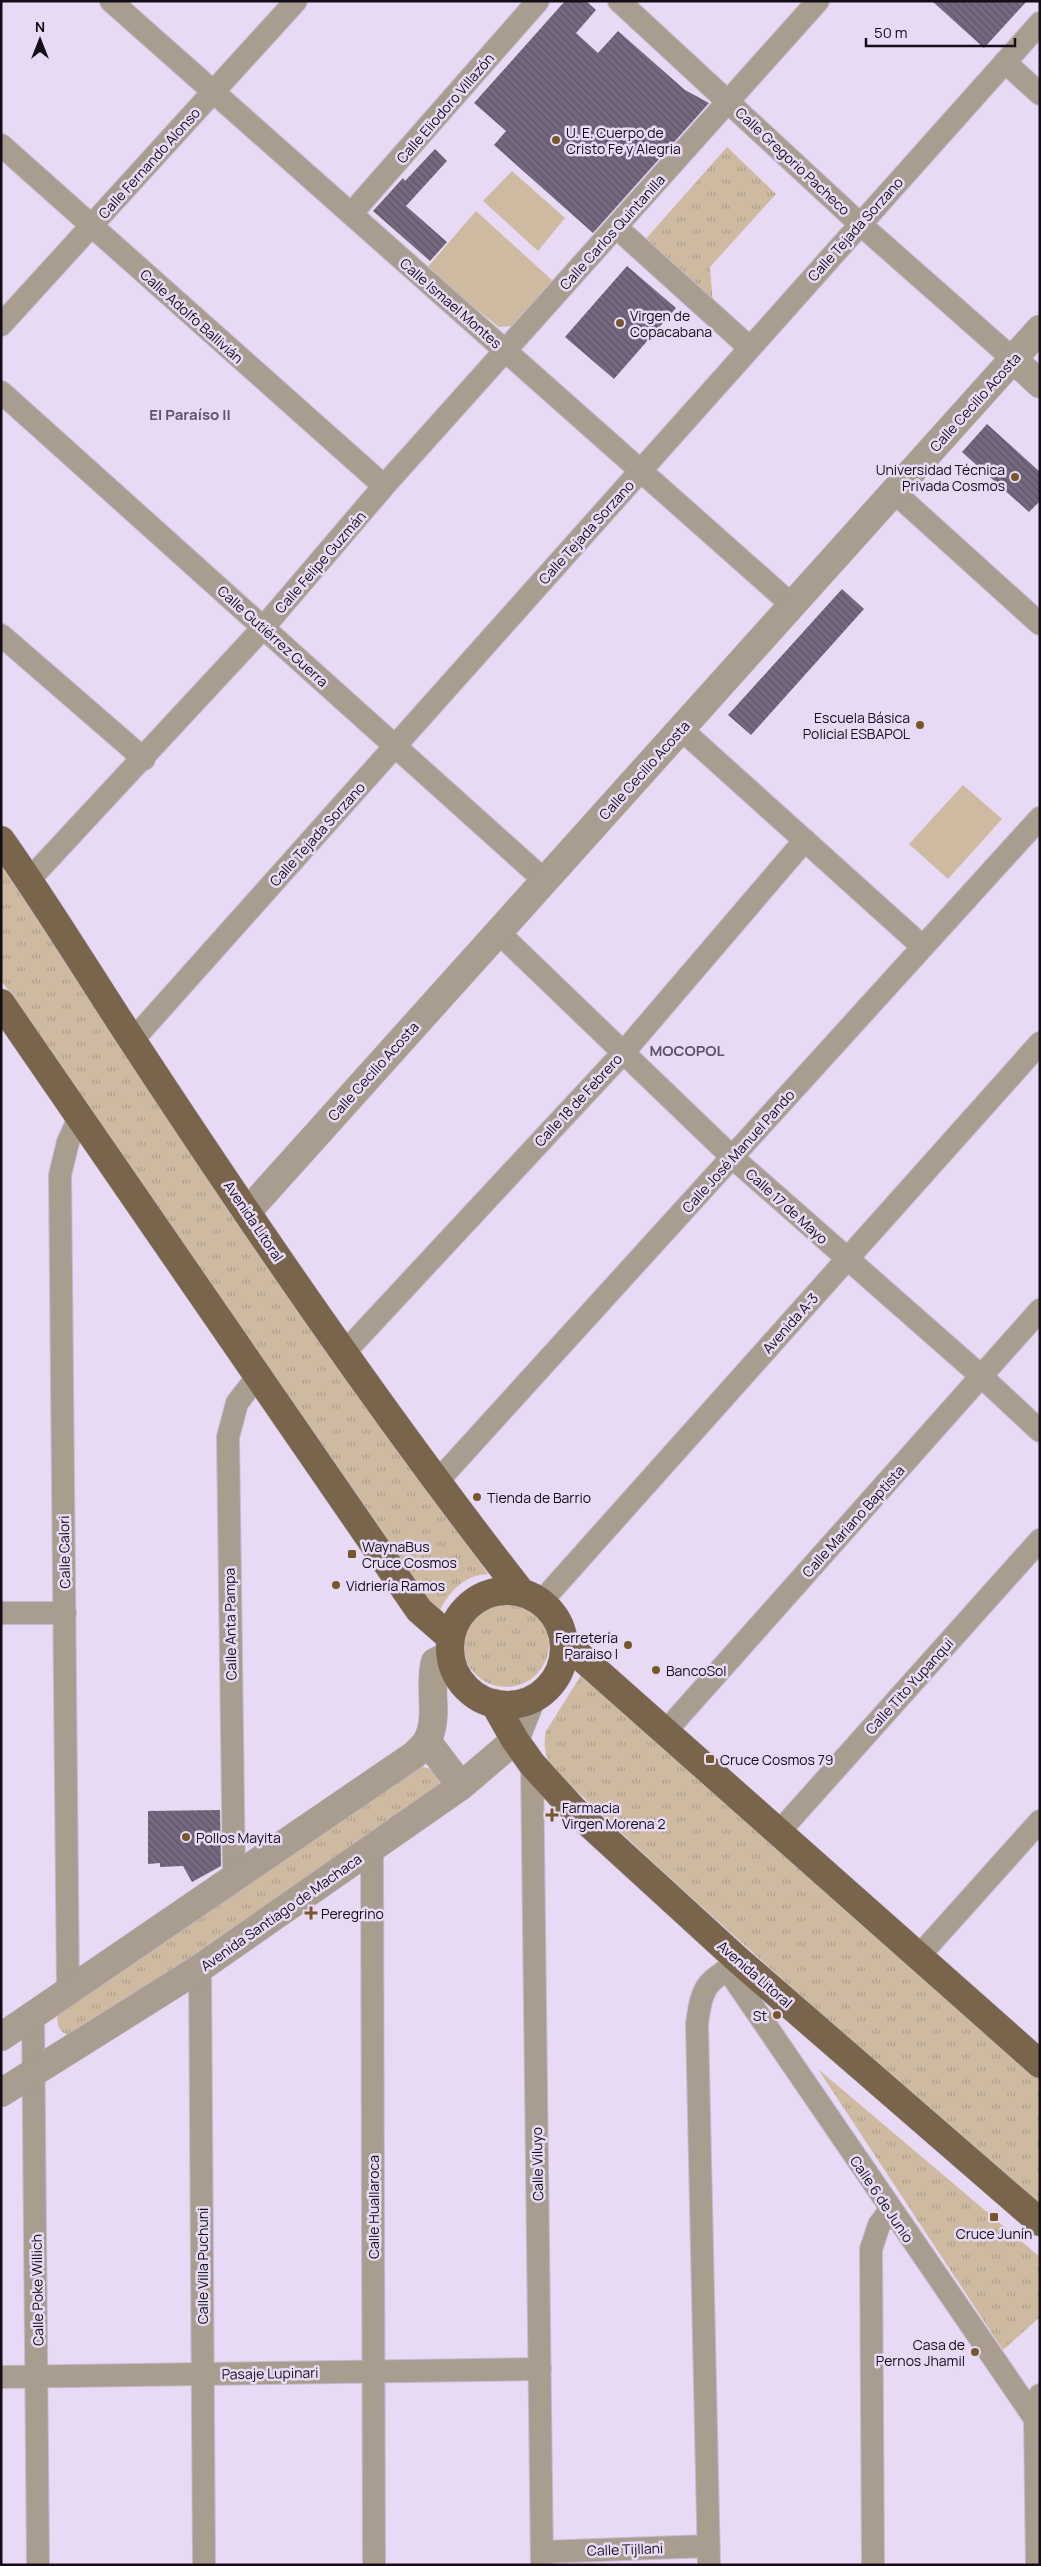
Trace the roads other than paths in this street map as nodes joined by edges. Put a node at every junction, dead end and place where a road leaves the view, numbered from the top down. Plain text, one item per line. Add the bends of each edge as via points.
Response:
1 (111, 1) edge
2 (296, 1) edge
3 (538, 1) edge
4 (619, 1) edge
5 (818, 1) edge
6 (1040, 23) edge
7 (1005, 62) junction
8 (213, 92) junction
9 (1040, 94) edge
10 (729, 101) junction
11 (1, 145) edge
12 (351, 214) junction
13 (860, 224) junction
14 (91, 226) junction
15 (616, 227) junction
16 (1, 326) edge
17 (1040, 329) edge
18 (750, 348) junction
19 (506, 351) junction
20 (1013, 359) junction
21 (1040, 384) edge
22 (1, 392) edge
23 (640, 471) junction
24 (384, 486) junction
25 (894, 492) junction
26 (792, 605) junction
27 (1040, 624) edge
28 (264, 628) junction
29 (1, 635) edge
30 (681, 729) junction
31 (395, 746) junction
32 (144, 759) junction
33 (1040, 818) edge
34 (1, 840) edge
35 (806, 840) junction
36 (29, 880) junction
37 (544, 880) junction
38 (498, 932) junction
39 (923, 946) junction
40 (1, 1003) edge
41 (132, 1041) junction
42 (1040, 1043) edge
43 (623, 1053) junction
44 (79, 1118) junction
45 (732, 1157) junction
46 (248, 1210) junction
47 (847, 1259) junction
48 (1040, 1310) edge
49 (343, 1354) junction
50 (981, 1376) junction
51 (257, 1377) junction
52 (1040, 1431) edge
53 (436, 1483) junction
54 (1040, 1540) edge
55 (531, 1597) junction
56 (64, 1612) junction
57 (1, 1613) edge
58 (564, 1642) junction
59 (451, 1646) junction
60 (532, 1700) junction
61 (494, 1703) junction
62 (666, 1732) junction
63 (515, 1740) junction
64 (427, 1741) junction
65 (532, 1764) junction
66 (462, 1786) junction
67 (1036, 1831) edge
68 (779, 1832) junction
69 (372, 1849) junction
70 (234, 1879) junction
71 (919, 1956) junction
72 (733, 1965) junction
73 (200, 1968) junction
74 (68, 1990) junction
75 (34, 2015) junction
76 (1, 2037) edge
77 (1040, 2064) edge
78 (34, 2074) junction
79 (1, 2093) edge
80 (890, 2210) junction
81 (1040, 2222) edge
82 (540, 2370) junction
83 (374, 2372) junction
84 (203, 2374) junction
85 (38, 2376) junction
86 (1, 2377) edge
87 (1040, 2395) edge
88 (1037, 2423) edge
89 (709, 2555) edge
90 (542, 2559) edge
91 (38, 2565) edge
92 (204, 2565) edge
93 (374, 2565) edge
94 (873, 2565) edge
95 (1037, 2565) edge

1 - 8 street, Calle Ismael Montes
2 - 8 street, Calle Fernando Alonso
3 - 12 street, Calle Eliodoro Villazón
4 - 10 street, Calle Gregorio Pacheco
5 - 10 street, Calle Carlos Quintanilla
6 - 7 street, Calle Tejada Sorzano
7 - 9 street
7 - 13 street, Calle Tejada Sorzano
8 - 12 street, Calle Ismael Montes
8 - 14 street, Calle Fernando Alonso
10 - 13 street, Calle Gregorio Pacheco
10 - 15 street, Calle Carlos Quintanilla
11 - 14 street, Calle Adolfo Ballivián
12 - 19 street, Calle Ismael Montes
13 - 18 street, Calle Tejada Sorzano
13 - 20 street, Calle Gregorio Pacheco
14 - 16 street, Calle Fernando Alonso
14 - 24 street, Calle Adolfo Ballivián
15 - 18 street
15 - 19 street, Calle Carlos Quintanilla
17 - 20 street, Calle Cecilio Acosta
18 - 23 street, Calle Tejada Sorzano
19 - 23 street, Calle Ismael Montes
19 - 24 street, Calle Felipe Guzmán
20 - 21 street
20 - 25 street, Calle Cecilio Acosta
22 - 28 street, Calle Gutiérrez Guerra
23 - 26 street, Calle Ismael Montes
23 - 31 street, Calle Tejada Sorzano
24 - 28 street, Calle Felipe Guzmán
25 - 26 street, Calle Cecilio Acosta
25 - 27 street
26 - 30 street, Calle Cecilio Acosta
28 - 31 street, Calle Gutiérrez Guerra
28 - 32 street, Calle Felipe Guzmán
29 - 32 street
30 - 35 street
30 - 37 street, Calle Cecilio Acosta
31 - 37 street, Calle Gutiérrez Guerra
31 - 41 street, Calle Tejada Sorzano
32 - 36 street, Calle Felipe Guzmán
33 - 39 street, Calle José Manuel Pando
34 - 36 main road, Avenida Litoral
35 - 39 street
35 - 43 street, Calle 18 de Febrero
36 - 41 main road, Avenida Litoral
37 - 38 street, Calle Cecilio Acosta
38 - 43 street, Calle 17 de Mayo
38 - 46 street, Calle Cecilio Acosta
39 - 45 street, Calle José Manuel Pando
40 - 44 main road
41 - 46 main road, Avenida Litoral
42 - 47 street, Avenida A-3
43 - 45 street, Calle 17 de Mayo
43 - 49 street, Calle 18 de Febrero
44 - 51 main road
44 - 56 street, Calle Calori via 68,1142 60,1175
45 - 47 street, Calle 17 de Mayo
45 - 53 street, Calle José Manuel Pando
46 - 49 main road, Avenida Litoral
47 - 50 street, Calle 17 de Mayo
47 - 55 street, Avenida A-3
48 - 50 street, Calle Mariano Baptista
49 - 53 main road, Avenida Litoral
50 - 52 street, Calle 17 de Mayo
50 - 62 street, Calle Mariano Baptista
51 - 59 main road via 419,1610
51 - 70 street, Calle Anta Pampa via 237,1403 228,1437
53 - 55 main road, Avenida Litoral
54 - 68 street, Calle Tito Yupanqui
55 - 58 main road via 557,1619
55 - 59 main road via 500,1591 474,1601 459,1618
56 - 57 street
56 - 74 street, Calle Calori
58 - 60 main road via 559,1673 547,1689
58 - 62 main road
59 - 61 main road via 456,1673 463,1684 477,1696
59 - 64 street via 436,1662 432,1673 433,1710
60 - 61 main road
60 - 63 street, Avenida Santiago de Machaca
61 - 63 main road, Avenida Litoral
62 - 68 main road
63 - 65 main road, Avenida Litoral
63 - 66 street, Avenida Santiago de Machaca
64 - 66 street
64 - 70 street via 414,1755
65 - 72 main road, Avenida Litoral via 573,1809
65 - 82 street, Calle Viluyo
66 - 69 street, Avenida Santiago de Machaca
67 - 71 street
68 - 71 main road
69 - 73 street, Avenida Santiago de Machaca
69 - 83 street, Calle Huallaroca
70 - 74 street
71 - 77 main road
72 - 80 street, Calle 6 de Junio
72 - 81 main road, Avenida Litoral
72 - 89 street via 711,1981 701,1999 697,2024
73 - 78 street, Avenida Santiago de Machaca
73 - 84 street, Calle Villa Puchuni
74 - 75 street
75 - 76 street
75 - 78 street, Calle Poke Willich
78 - 79 street, Avenida Santiago de Machaca
78 - 85 street, Calle Poke Willich
80 - 88 street, Calle 6 de Junio
80 - 94 street via 879,2225 871,2249
82 - 83 street, Pasaje Lupinari
82 - 90 street, Calle Viluyo
83 - 84 street, Pasaje Lupinari
83 - 93 street, Calle Huallaroca
84 - 85 street, Pasaje Lupinari
84 - 92 street, Calle Villa Puchuni
85 - 86 street, Pasaje Lupinari
85 - 91 street, Calle Poke Willich
87 - 88 street
88 - 95 street
89 - 90 street, Calle Tijllani

